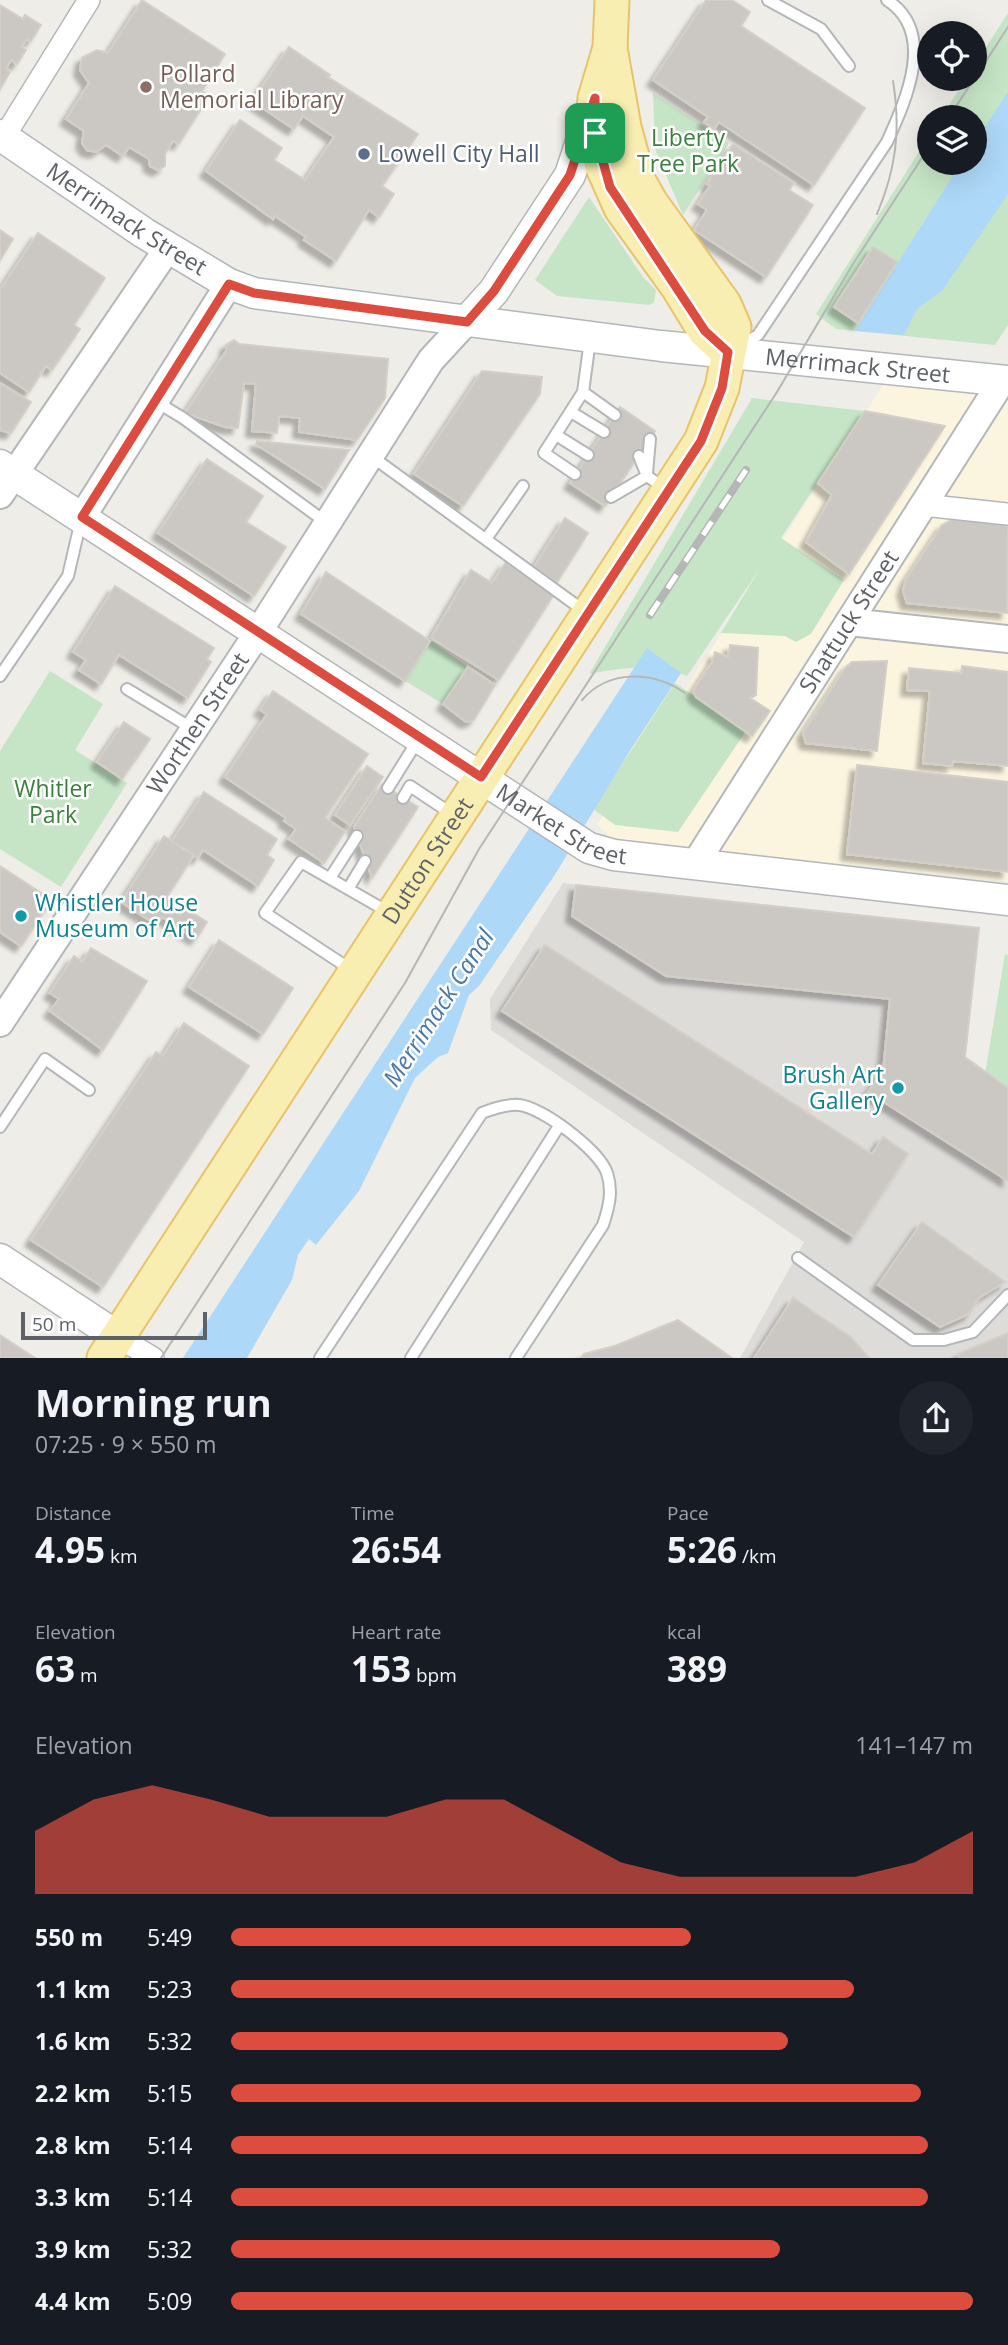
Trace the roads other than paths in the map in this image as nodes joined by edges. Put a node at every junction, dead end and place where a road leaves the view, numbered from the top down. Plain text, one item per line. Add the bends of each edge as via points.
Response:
1 (89, 0) edge
2 (612, 0) edge
3 (768, 0) edge
4 (887, 0) edge
5 (610, 48) junction
6 (849, 66) dead end
7 (595, 98) junction
8 (2, 136) edge
9 (168, 248) junction
10 (229, 284) junction
11 (467, 322) junction
12 (591, 337) junction
13 (728, 352) junction
14 (1005, 381) edge
15 (583, 392) junction
16 (155, 401) junction
17 (571, 412) junction
18 (615, 415) dead end
19 (604, 432) dead end
20 (556, 435) junction
21 (650, 439) dead end
22 (588, 455) dead end
23 (371, 456) junction
24 (639, 456) dead end
25 (575, 474) dead end
26 (5, 478) edge
27 (623, 479) dead end
28 (657, 483) junction
29 (523, 486) dead end
30 (611, 497) dead end
31 (923, 505) junction
32 (1008, 514) edge
33 (82, 517) junction
34 (327, 523) junction
35 (486, 539) junction
36 (587, 613) junction
37 (849, 622) junction
38 (259, 631) junction
39 (1008, 639) edge
40 (0, 676) edge
41 (127, 689) dead end
42 (193, 729) junction
43 (420, 737) junction
44 (395, 777) junction
45 (481, 777) junction
46 (410, 786) junction
47 (388, 788) dead end
48 (403, 798) dead end
49 (456, 816) junction
50 (357, 836) dead end
51 (365, 861) dead end
52 (695, 864) junction
53 (330, 878) junction
54 (348, 889) junction
55 (1008, 900) edge
56 (392, 915) junction
57 (354, 972) junction
58 (0, 1023) edge
59 (89, 1090) dead end
60 (559, 1126) junction
61 (0, 1127) edge
62 (798, 1258) dead end
63 (0, 1259) edge
64 (1008, 1295) edge
65 (111, 1347) edge
66 (153, 1358) edge
67 (320, 1358) edge
68 (411, 1358) edge
69 (516, 1358) edge

1 - 8 street
2 - 5 main road
3 - 6 lane via 821,29
4 - 13 lane via 901,11 910,28 915,53 898,118 887,142 758,335
5 - 7 main road
5 - 13 main road, Dutton Street via 628,148 639,182 724,304 734,327
7 - 11 main road via 570,175 494,291
7 - 13 main road via 595,133 610,187 705,331
8 - 9 main road, Merrimack Street
9 - 10 main road, Merrimack Street
9 - 26 street
10 - 11 main road, Merrimack Street via 254,293
10 - 16 street
11 - 12 main road, Merrimack Street
11 - 23 street, Worthen Street via 431,360
12 - 13 main road, Merrimack Street
12 - 15 lane
13 - 14 main road, Merrimack Street
13 - 28 main road, Dutton Street via 722,388 701,441
14 - 31 street, Shattuck Street
15 - 17 lane
15 - 18 lane
16 - 33 street
16 - 34 lane
17 - 19 lane
17 - 20 lane
20 - 22 lane
20 - 25 lane via 544,453
21 - 28 lane
23 - 34 street, Worthen Street
23 - 35 lane
24 - 28 lane
26 - 33 main road, Market Street
27 - 28 lane
28 - 30 lane
28 - 36 main road, Dutton Street
29 - 35 lane
31 - 32 street
31 - 37 street, Shattuck Street
33 - 38 main road, Market Street
33 - 40 lane via 68,576
34 - 38 street, Worthen Street
35 - 36 lane
36 - 45 main road, Dutton Street
37 - 39 street
37 - 52 street, Shattuck Street
38 - 42 street, Worthen Street
38 - 43 main road, Market Street
41 - 42 lane
42 - 58 street, Worthen Street
43 - 44 lane
43 - 45 main road, Market Street
44 - 46 lane
44 - 47 lane
45 - 49 main road, Dutton Street
45 - 52 main road, Market Street via 578,841 605,853
46 - 48 lane
46 - 49 lane
49 - 56 main road, Dutton Street
50 - 53 lane
51 - 54 lane
52 - 55 main road, Market Street
53 - 54 lane
53 - 57 lane via 301,862 265,914
54 - 56 lane
56 - 57 main road, Dutton Street
57 - 65 main road, Dutton Street
59 - 61 lane via 45,1059
60 - 67 lane via 538,1110 519,1105 482,1113
60 - 68 lane
60 - 69 lane via 600,1160 607,1173 611,1203 603,1225
62 - 64 lane via 913,1340 944,1340 973,1332
63 - 65 main road
65 - 66 street

